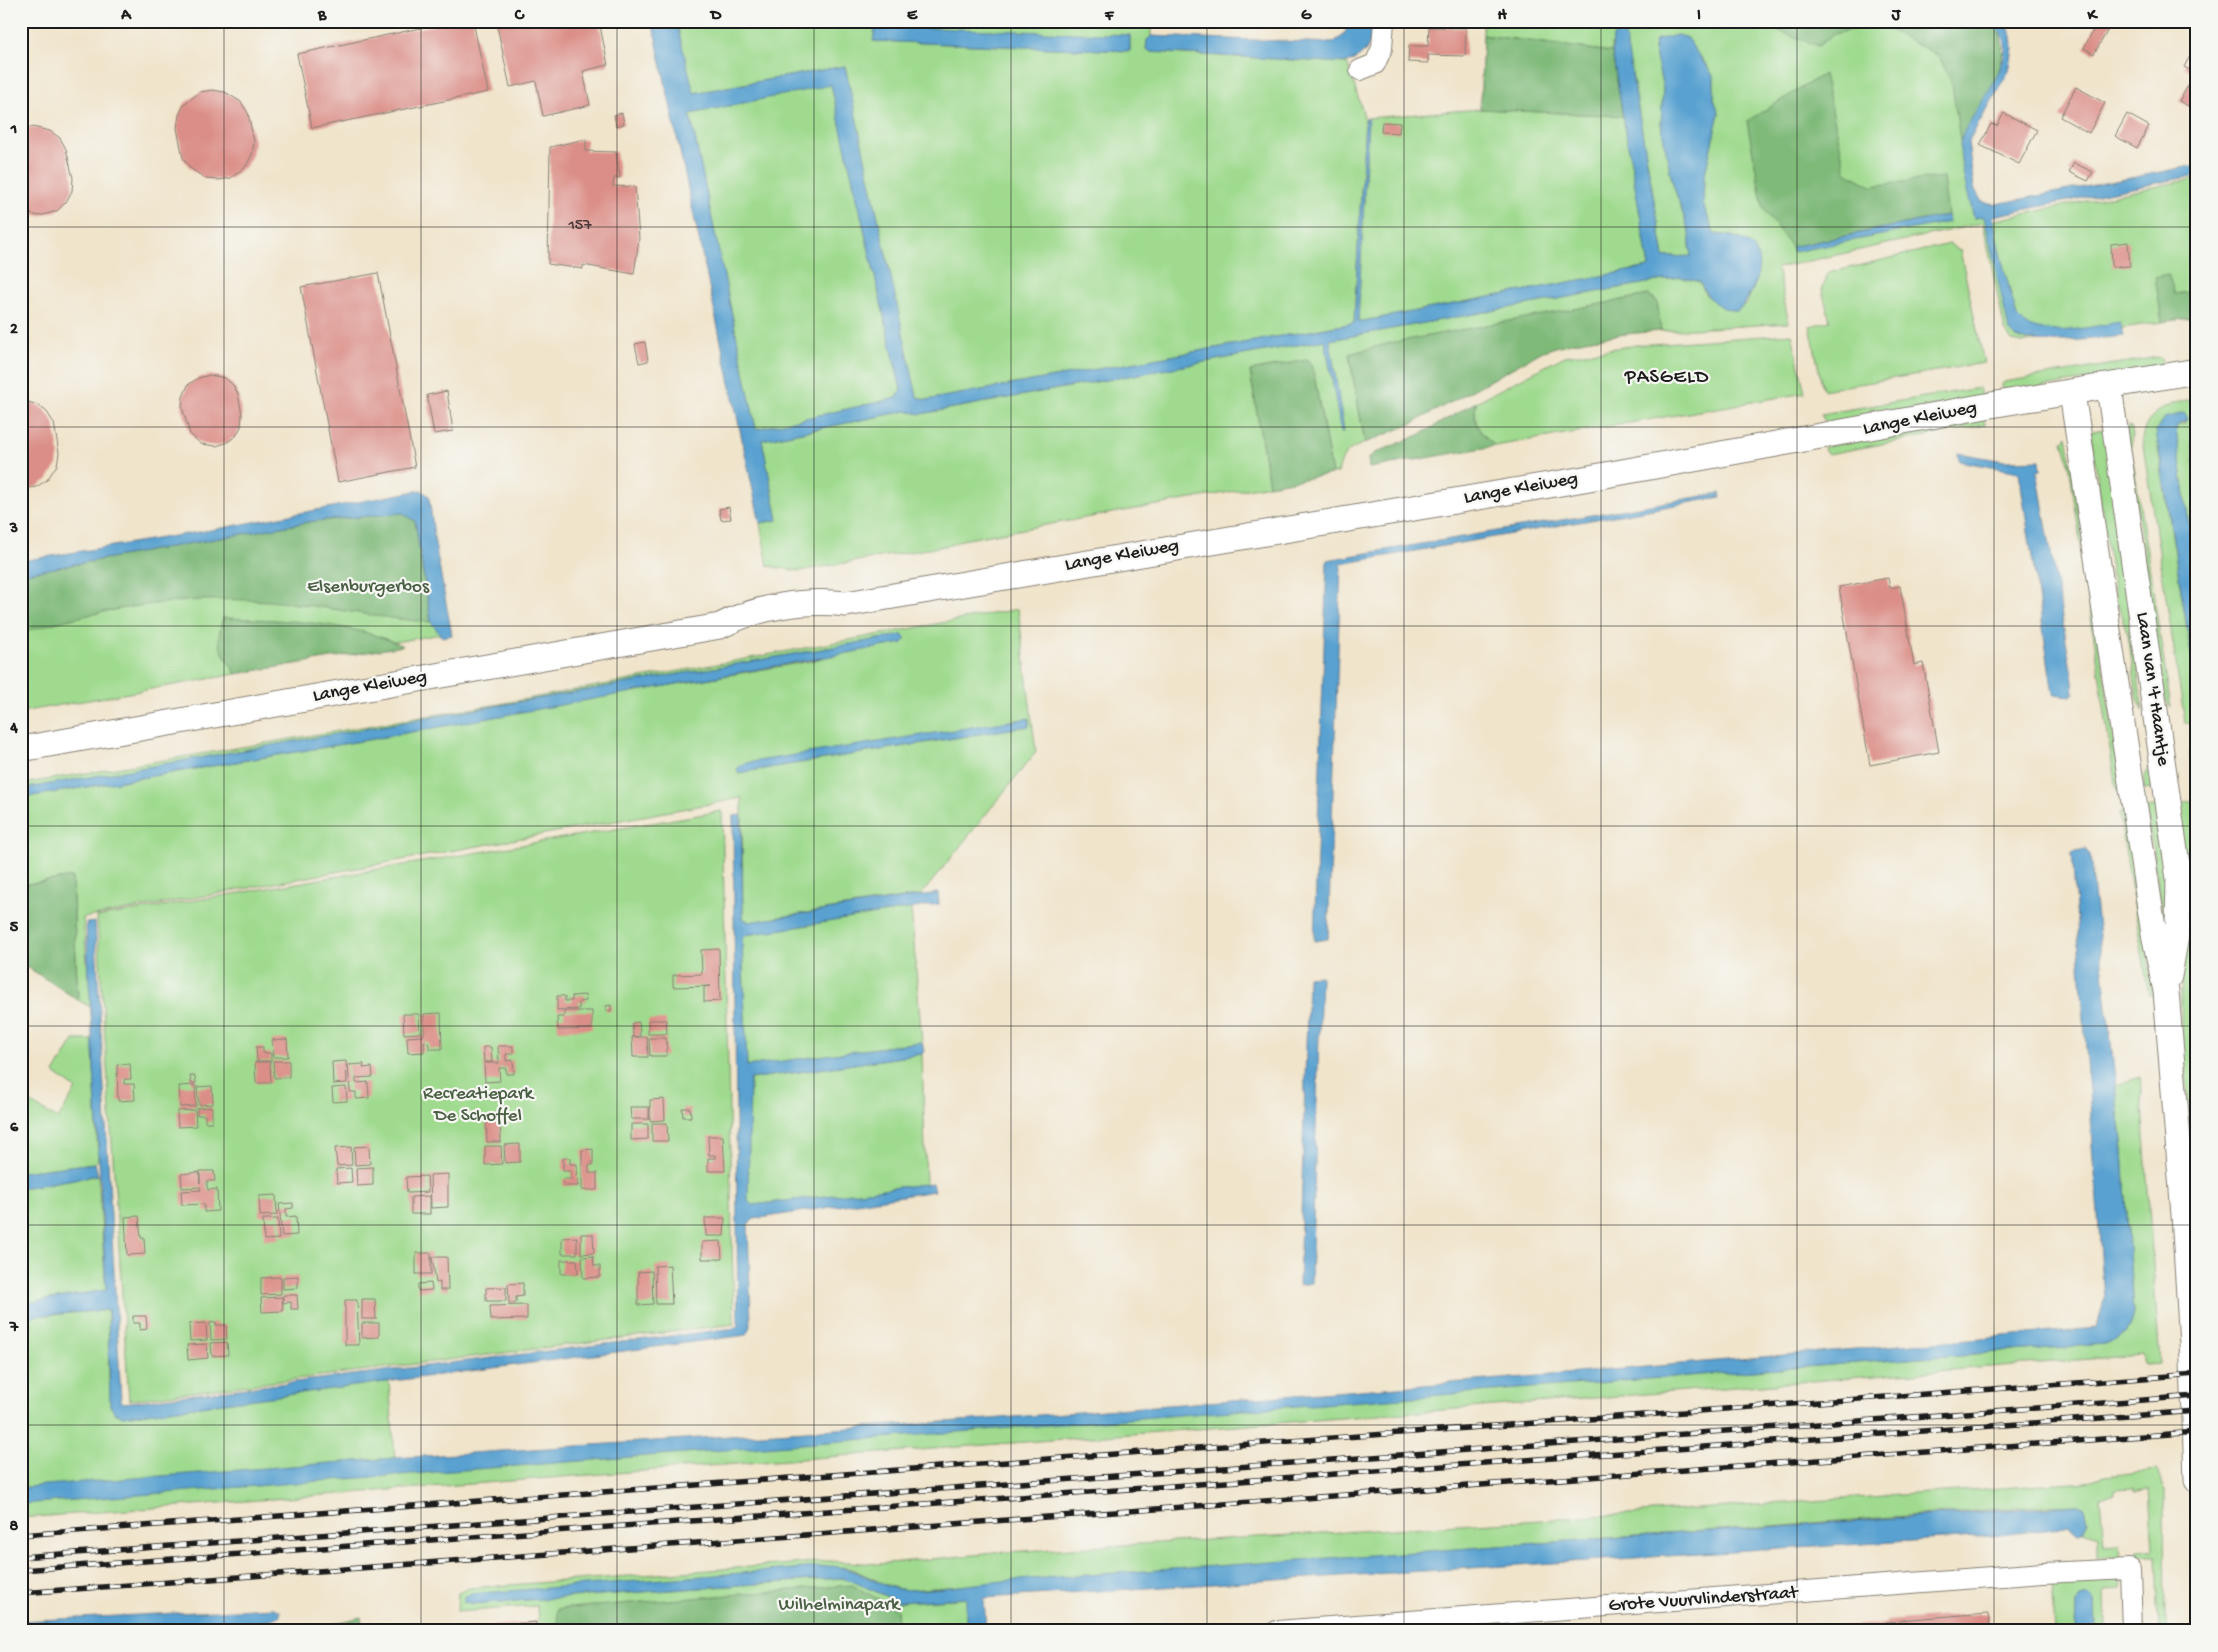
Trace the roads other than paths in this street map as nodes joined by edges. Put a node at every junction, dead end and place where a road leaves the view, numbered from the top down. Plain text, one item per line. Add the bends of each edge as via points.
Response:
1 (1384, 21) edge
2 (1360, 70) dead end
3 (2197, 371) edge
4 (2109, 387) junction
5 (2072, 393) junction
6 (21, 749) edge
7 (2166, 991) junction
8 (2197, 1480) edge
9 (1277, 1631) edge
10 (2132, 1631) edge

1 - 2 street via 1382,48 1375,64
3 - 4 street, Lange Kleiweg
4 - 5 street, Lange Kleiweg
4 - 7 street, Laan van 't Haantje via 2179,879 2178,924
5 - 6 street, Lange Kleiweg via 846,604 824,616 769,626 736,631 720,626
5 - 7 street, Laan van 't Haantje via 2153,925
7 - 8 street, Laan van 't Haantje via 2185,1225
9 - 10 street, Grote Vuurvlinderstraat via 2130,1569

